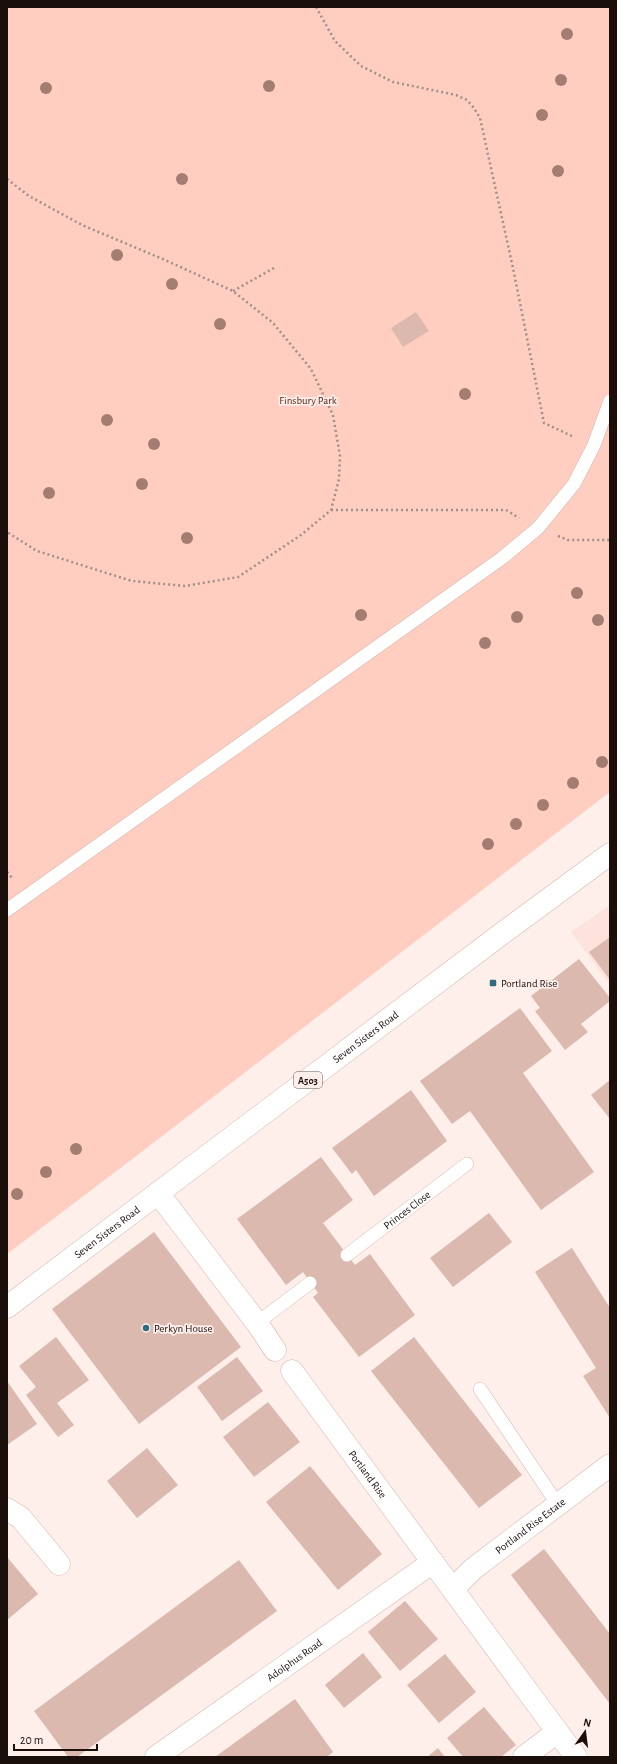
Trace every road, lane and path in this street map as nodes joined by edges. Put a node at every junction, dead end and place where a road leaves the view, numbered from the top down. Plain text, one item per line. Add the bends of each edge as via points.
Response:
1 (316, 7) edge
2 (7, 179) edge
3 (274, 268) dead end
4 (233, 291) junction
5 (610, 402) edge
6 (594, 445) junction
7 (331, 510) junction
8 (538, 528) junction
9 (7, 532) edge
10 (610, 540) edge
11 (610, 854) edge
12 (7, 910) edge
13 (467, 1164) dead end
14 (158, 1192) junction
15 (347, 1255) dead end
16 (310, 1283) dead end
17 (7, 1307) edge
18 (257, 1324) junction
19 (275, 1350) joint
20 (292, 1372) joint
21 (480, 1389) dead end
22 (610, 1465) edge
23 (558, 1505) junction
24 (7, 1509) edge
25 (433, 1562) junction
26 (59, 1564) dead end
27 (453, 1589) junction
28 (557, 1732) junction
29 (156, 1757) edge
30 (524, 1757) edge
31 (576, 1757) edge

1 - 6 path via 335,41 361,66 392,82 456,95 467,100 474,108 480,118 544,423
2 - 4 path via 29,196 82,225
3 - 4 path
4 - 7 path via 273,323 311,369 333,415 340,456 339,479
5 - 6 lane
6 - 8 lane via 574,484
7 - 8 path via 506,510
7 - 9 path via 300,535 238,577 185,586 132,581 37,550
8 - 10 path via 568,540
8 - 12 lane via 502,558
11 - 14 main road, Seven Sisters Road / A503
13 - 15 lane, Princes Close
14 - 17 main road, Seven Sisters Road / A503
14 - 18 main road, Portland Rise
16 - 18 lane
18 - 19 main road, Portland Rise
19 - 20 lane, Portland Rise
20 - 25 main road, Portland Rise
21 - 23 lane
22 - 23 main road, Portland Rise Estate
23 - 27 main road, Portland Rise Estate via 473,1569
24 - 26 main road via 21,1518
25 - 27 main road, Portland Rise
25 - 29 main road, Adolphus Road
27 - 28 main road, Portland Rise
28 - 30 main road
28 - 31 main road, Portland Rise

